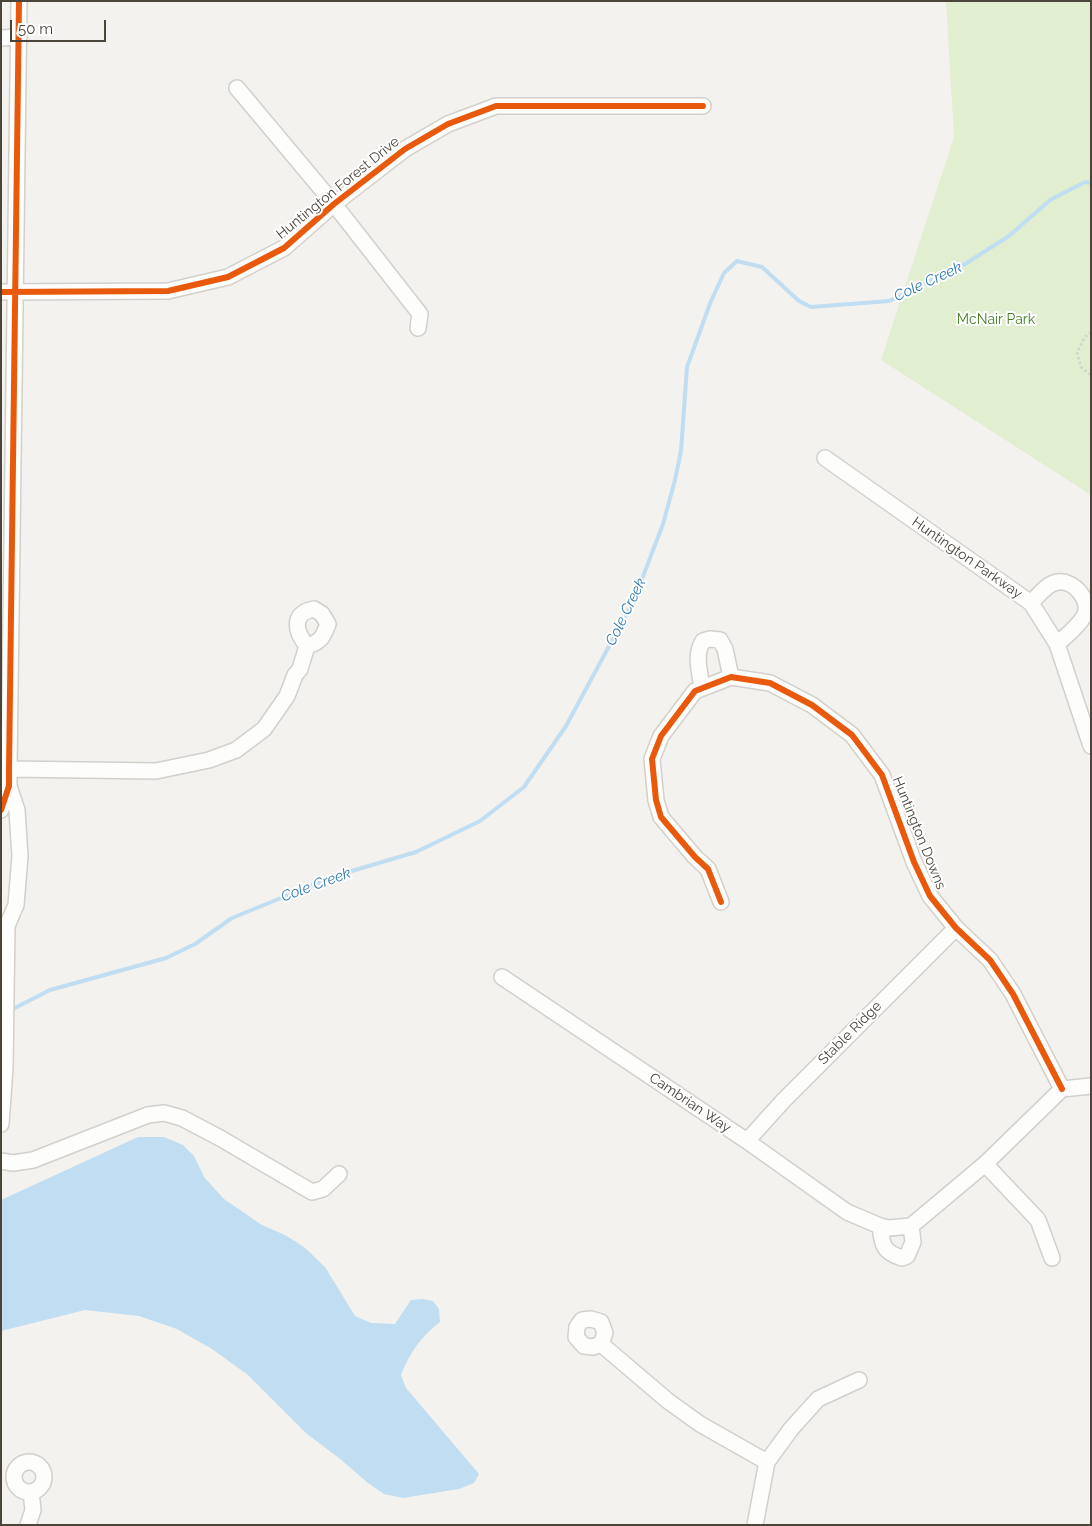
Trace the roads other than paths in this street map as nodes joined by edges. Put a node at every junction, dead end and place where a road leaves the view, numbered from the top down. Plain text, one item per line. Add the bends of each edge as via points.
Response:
1 (19, 1) edge
2 (19, 37) junction
3 (1, 38) edge
4 (237, 88) dead end
5 (703, 106) dead end
6 (334, 204) junction
7 (1, 292) edge
8 (17, 292) junction
9 (418, 328) dead end
10 (825, 458) dead end
11 (1031, 603) junction
12 (1057, 644) junction
13 (307, 646) dead end
14 (731, 677) junction
15 (702, 688) junction
16 (1091, 746) edge
17 (9, 769) junction
18 (9, 786) junction
19 (1, 810) edge
20 (721, 902) dead end
21 (1, 910) edge
22 (4, 926) edge
23 (956, 928) junction
24 (4, 949) edge
25 (502, 977) dead end
26 (1091, 1086) edge
27 (1062, 1089) junction
28 (1, 1124) edge
29 (747, 1141) junction
30 (1, 1161) edge
31 (985, 1164) junction
32 (339, 1174) dead end
33 (880, 1226) junction
34 (911, 1226) junction
35 (1052, 1258) dead end
36 (601, 1344) dead end
37 (859, 1380) dead end
38 (767, 1462) junction
39 (31, 1492) dead end
40 (28, 1525) edge
41 (755, 1525) edge

1 - 2 street
2 - 3 street
2 - 8 street
4 - 6 street
5 - 6 street, Huntington Forest Drive via 496,106 448,124 406,148
6 - 8 street, Huntington Forest Drive via 284,248 228,277 168,291
6 - 9 street via 420,314
7 - 8 street, Huntington Forest Drive
8 - 17 street
10 - 11 street, Huntington Parkway
11 - 12 street, Huntington Parkway
11 - 12 street via 1049,585 1059,582 1082,594 1086,614
12 - 16 street, Huntington Parkway
13 - 17 street via 300,669 264,730 236,750 209,760 156,771
14 - 15 street, Huntington Downs
14 - 15 street via 720,640 703,641 697,654
14 - 23 street, Huntington Downs via 770,683 812,705 852,735 882,775 930,896
15 - 20 street, Huntington Downs via 689,698 662,736 652,759 661,817 708,869
17 - 18 street
18 - 19 street
18 - 22 street via 17,810 20,856 16,905
21 - 22 street
22 - 24 street
23 - 27 street, Huntington Downs via 990,960 1013,994
23 - 29 street, Stable Ridge
24 - 28 street via 6,1068
25 - 29 street, Cambrian Way
26 - 27 street
27 - 31 street
29 - 33 street, Cambrian Way via 847,1212
30 - 32 street via 33,1160 148,1114 164,1113 182,1118 220,1138 312,1192 323,1189
31 - 34 street
31 - 35 street via 1038,1220
33 - 34 street, Cambrian Way
33 - 34 street via 881,1242 888,1253 902,1258 907,1256 914,1242
36 - 38 street via 700,1424
37 - 38 street via 818,1399 790,1429
38 - 41 street
39 - 40 street via 33,1510

